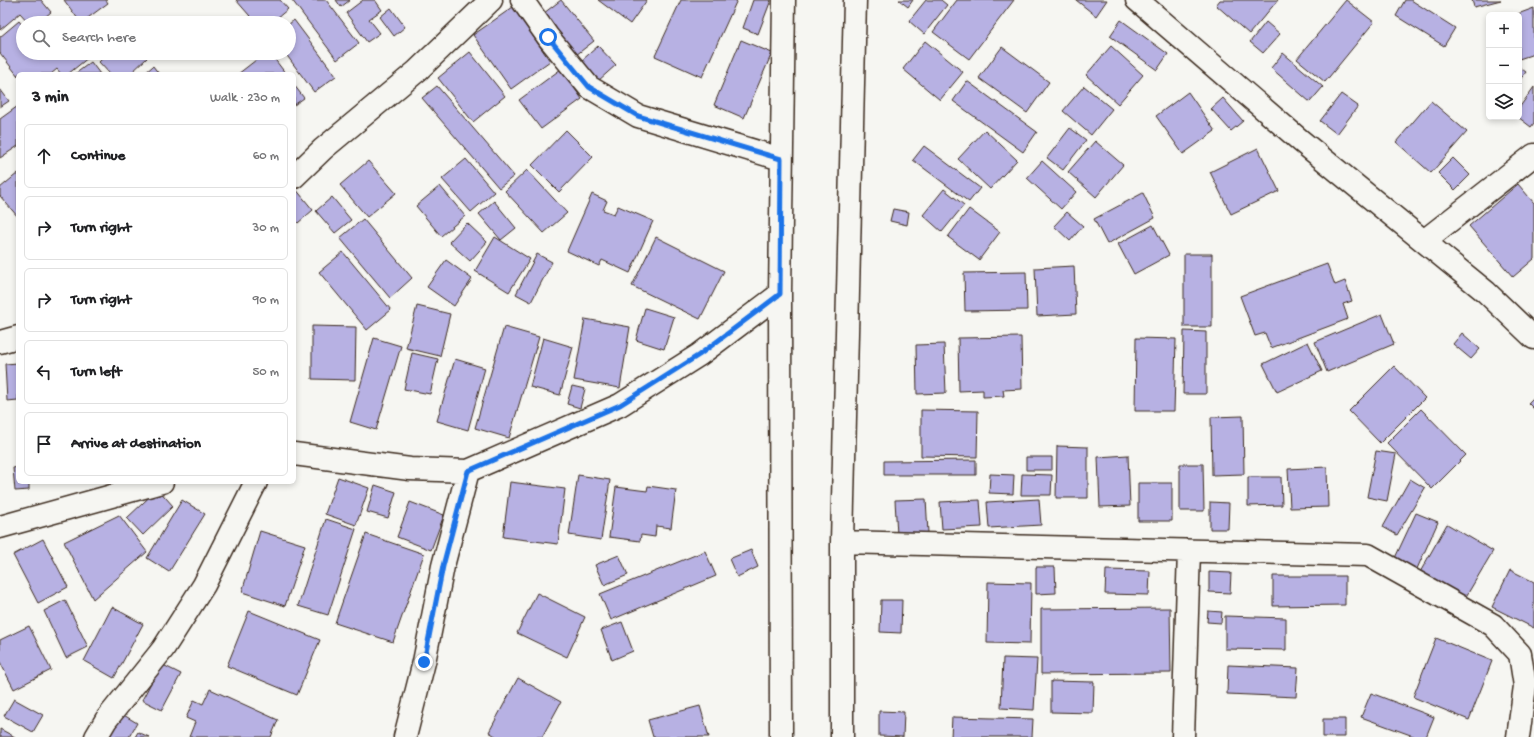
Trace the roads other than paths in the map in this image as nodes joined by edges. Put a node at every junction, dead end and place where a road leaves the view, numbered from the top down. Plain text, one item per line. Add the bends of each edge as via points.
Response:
1 (491, 0) edge
2 (522, 0) edge
3 (784, 0) edge
4 (855, 0) edge
5 (1137, 0) edge
6 (1534, 155) edge
7 (781, 159) junction
8 (296, 175) edge
9 (1424, 241) junction
10 (780, 294) junction
11 (16, 338) edge
12 (1534, 338) edge
13 (0, 342) edge
14 (296, 454) edge
15 (468, 471) junction
16 (155, 484) edge
17 (255, 484) edge
18 (0, 527) edge
19 (842, 542) junction
20 (1189, 551) junction
21 (96, 737) edge
22 (405, 737) edge
23 (781, 737) edge
24 (842, 737) edge
25 (1183, 737) edge
26 (1518, 737) edge

1 - 8 street via 417,71 323,149
2 - 7 street via 589,87 638,116
3 - 7 street
4 - 19 street
5 - 9 street
6 - 9 street
7 - 10 street
9 - 12 street via 1486,292
10 - 15 street via 699,355 620,405
10 - 23 street
11 - 13 street
14 - 15 street via 410,469
15 - 22 street via 443,566 424,662
16 - 18 street
17 - 21 street via 204,585 163,649 106,720
19 - 20 street
19 - 24 street
20 - 25 street
20 - 26 street via 1368,555 1493,625 1520,654 1525,686

